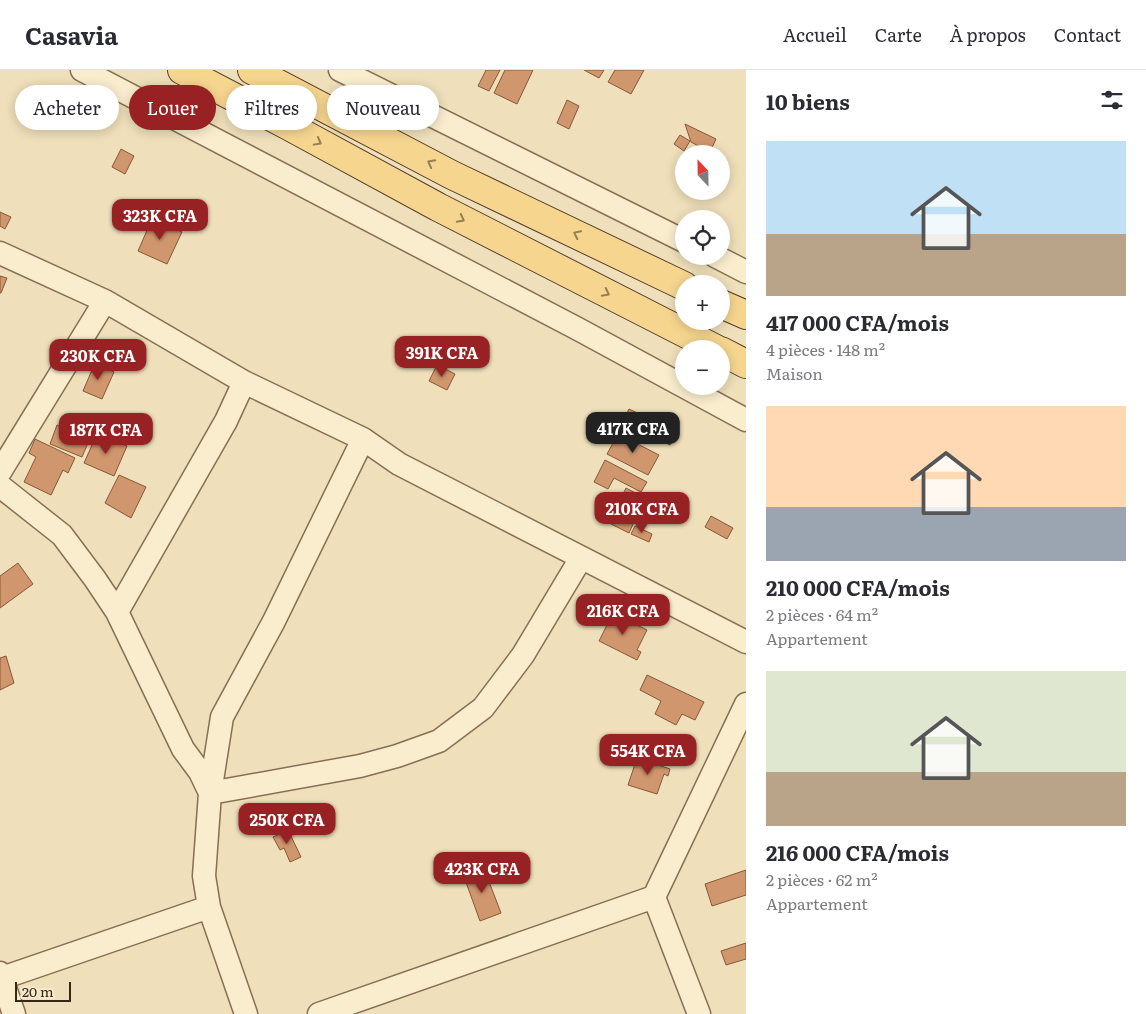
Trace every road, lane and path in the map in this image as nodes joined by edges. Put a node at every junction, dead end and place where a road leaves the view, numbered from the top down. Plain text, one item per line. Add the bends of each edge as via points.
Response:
1 (82, 70) edge
2 (182, 70) edge
3 (252, 70) edge
4 (340, 70) edge
5 (675, 237) edge
6 (0, 253) edge
7 (730, 264) edge
8 (746, 272) edge
9 (675, 282) edge
10 (105, 301) junction
11 (730, 308) edge
12 (746, 316) edge
13 (698, 340) edge
14 (730, 356) edge
15 (746, 364) edge
16 (244, 382) junction
17 (746, 420) edge
18 (363, 439) junction
19 (0, 472) edge
20 (0, 486) edge
21 (580, 558) junction
22 (117, 612) junction
23 (746, 642) edge
24 (746, 704) edge
25 (210, 793) junction
26 (654, 898) junction
27 (209, 908) junction
28 (1, 976) edge
29 (14, 1014) edge
30 (246, 1014) edge
31 (319, 1014) edge
32 (699, 1014) edge

1 - 17 street
2 -> 13 main road via 438,207
9 -> 3 main road via 452,175
4 - 5 street
6 - 10 street
7 - 8 street
10 - 16 street
10 - 19 street
11 - 12 main road
14 - 15 main road
16 - 18 street
16 - 22 street via 226,421
18 - 21 street via 399,464
18 - 25 street via 222,717
20 - 22 street via 62,535
21 - 23 street
21 - 25 street via 523,655 483,708 439,741 360,766
22 - 25 street via 183,749
24 - 26 street
25 - 27 street via 204,876
26 - 31 street
26 - 32 street
27 - 28 street
27 - 30 street
28 - 29 street

